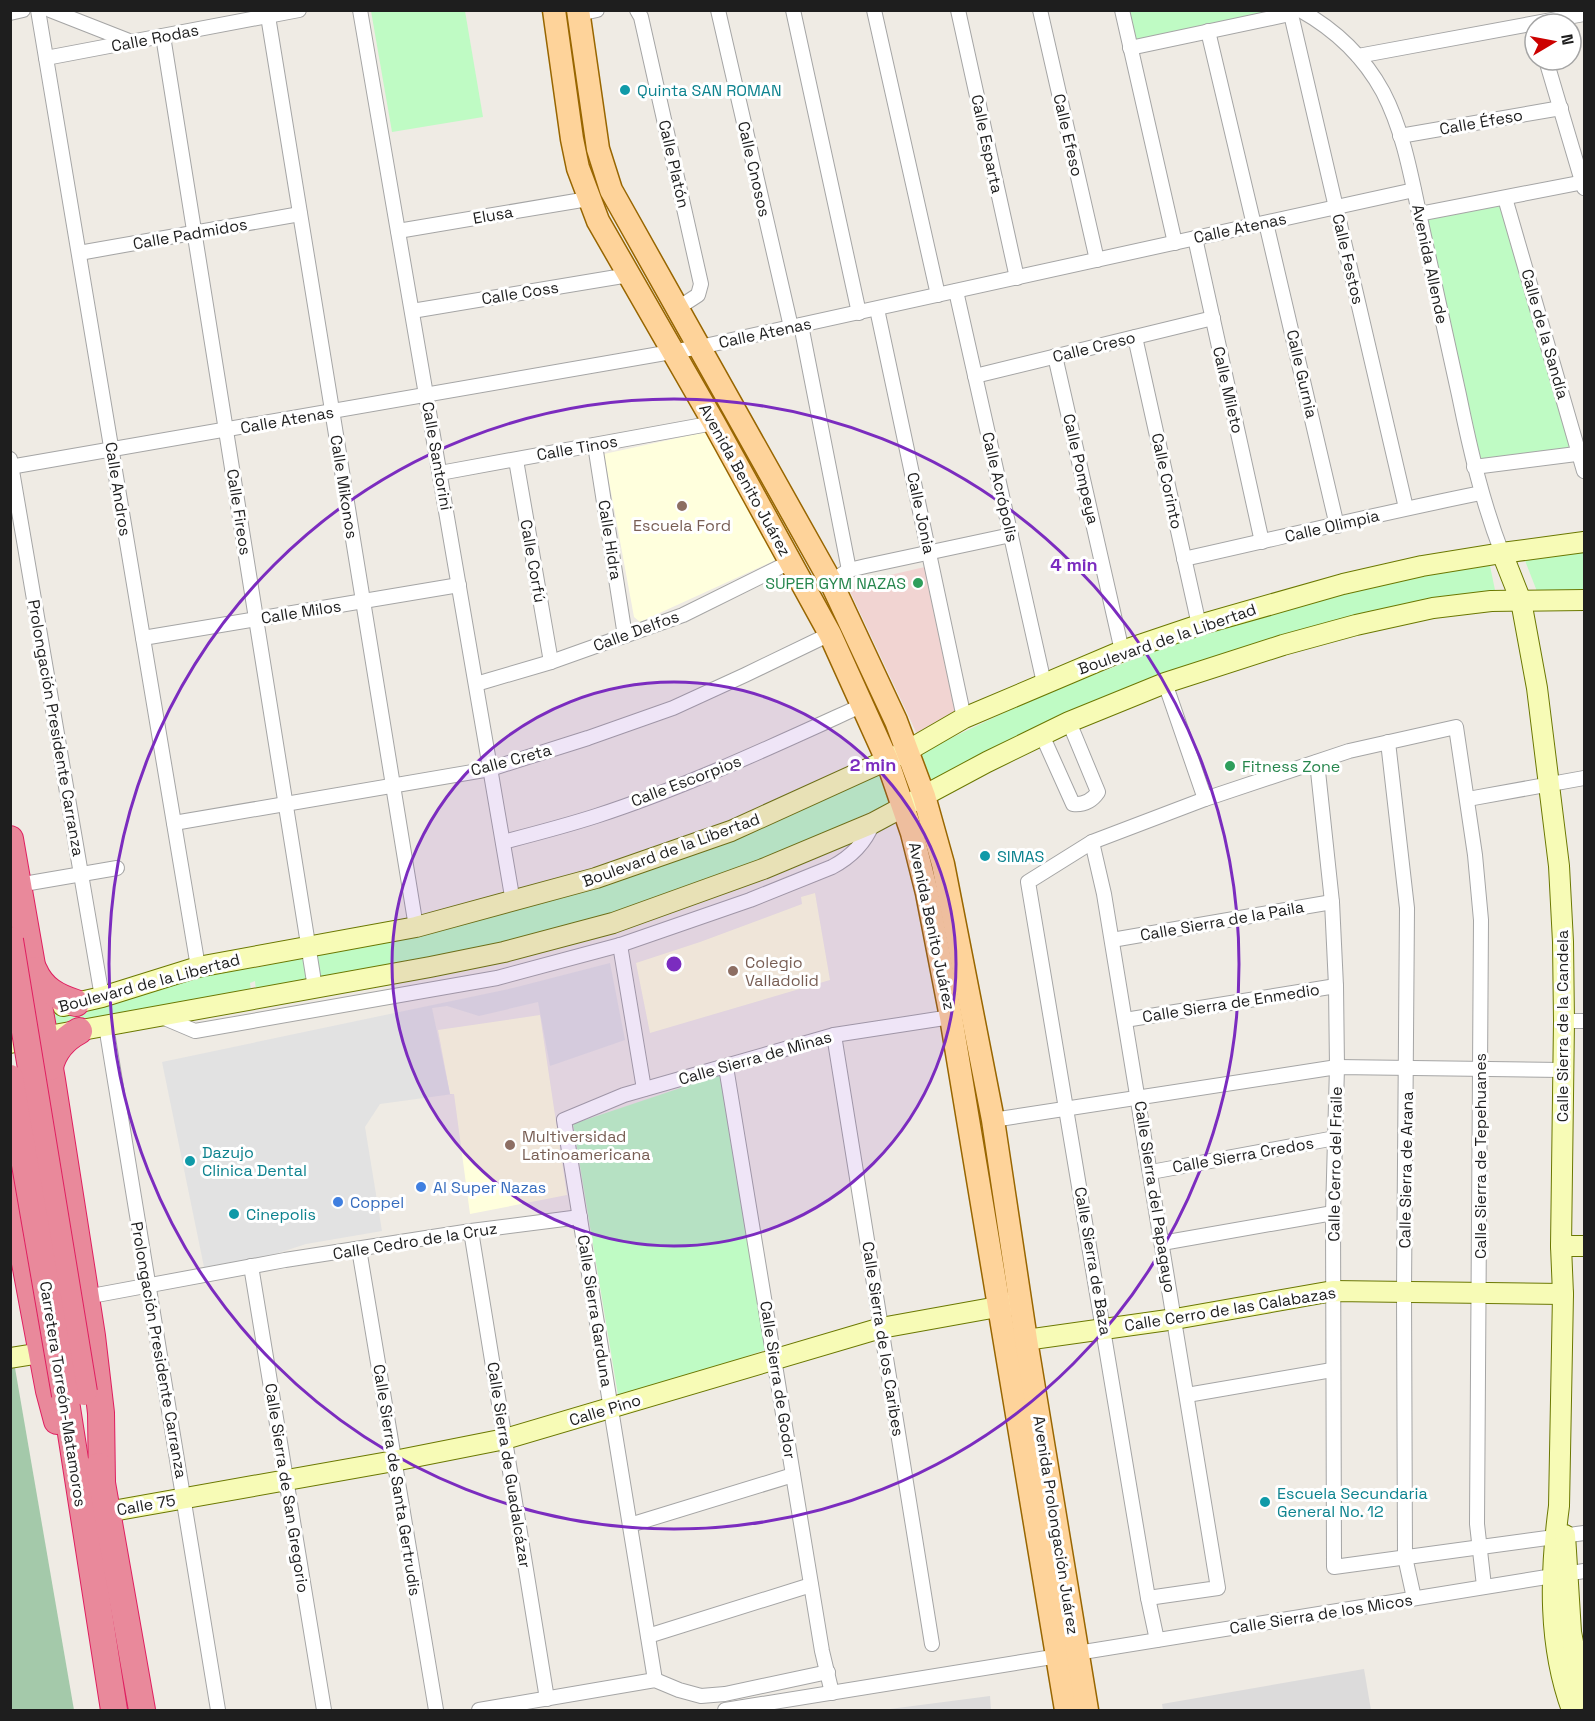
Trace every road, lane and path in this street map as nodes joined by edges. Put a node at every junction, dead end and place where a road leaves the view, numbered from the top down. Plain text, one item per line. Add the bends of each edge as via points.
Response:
1 (23, 10) edge
2 (38, 10) edge
3 (50, 10) edge
4 (299, 10) edge
5 (360, 10) edge
6 (554, 10) edge
7 (638, 10) edge
8 (718, 10) edge
9 (793, 10) edge
10 (874, 10) edge
11 (957, 10) edge
12 (1040, 10) edge
13 (1122, 10) edge
14 (584, 12) edge
15 (1293, 12) edge
16 (10, 13) edge
17 (268, 13) edge
18 (1523, 25) edge
19 (1208, 32) junction
20 (163, 36) junction
21 (131, 42) junction
22 (1130, 48) junction
23 (1358, 56) junction
24 (46, 58) junction
25 (1550, 72) edge
26 (1561, 108) junction
27 (1400, 136) junction
28 (1584, 185) edge
29 (1414, 190) junction
30 (1505, 198) junction
31 (588, 199) junction
32 (1336, 207) junction
33 (300, 214) junction
34 (1419, 214) junction
35 (1260, 224) junction
36 (398, 231) junction
37 (194, 233) junction
38 (1195, 238) junction
39 (1175, 243) junction
40 (79, 254) junction
41 (1097, 260) junction
42 (629, 275) junction
43 (1017, 278) junction
44 (956, 291) junction
45 (938, 295) junction
46 (678, 309) junction
47 (877, 309) junction
48 (412, 311) junction
49 (859, 312) junction
50 (1213, 318) junction
51 (796, 326) junction
52 (1135, 337) junction
53 (700, 347) junction
54 (674, 351) junction
55 (1056, 356) junction
56 (975, 376) junction
57 (426, 396) junction
58 (332, 412) junction
59 (714, 423) junction
60 (225, 430) junction
61 (595, 445) junction
62 (112, 450) junction
63 (1582, 453) edge
64 (516, 460) junction
65 (11, 465) edge
66 (1474, 467) junction
67 (1584, 471) edge
68 (440, 474) junction
69 (1481, 493) junction
70 (1406, 508) junction
71 (1337, 526) junction
72 (1011, 535) junction
73 (1262, 542) junction
74 (1584, 542) edge
75 (929, 553) junction
76 (1502, 553) junction
77 (1184, 559) junction
78 (790, 562) junction
79 (840, 576) junction
80 (459, 585) junction
81 (1584, 600) edge
82 (363, 601) junction
83 (1521, 601) junction
84 (256, 619) junction
85 (1198, 625) junction
86 (830, 634) junction
87 (625, 636) junction
88 (143, 638) junction
89 (1122, 651) junction
90 (551, 662) junction
91 (1044, 683) junction
92 (1165, 683) junction
93 (476, 684) junction
94 (863, 705) junction
95 (964, 718) junction
96 (1069, 722) junction
97 (1042, 735) junction
98 (1388, 742) junction
99 (897, 756) junction
100 (1317, 762) junction
101 (490, 769) junction
102 (1584, 778) edge
103 (1550, 784) junction
104 (393, 785) junction
105 (924, 796) junction
106 (1205, 799) junction
107 (1468, 799) junction
108 (285, 804) junction
109 (904, 807) junction
110 (174, 823) junction
111 (873, 823) junction
112 (10, 839) edge
113 (503, 842) junction
114 (1092, 842) junction
115 (117, 868) dead end
116 (81, 874) junction
117 (18, 885) junction
118 (513, 902) junction
119 (1332, 902) junction
120 (416, 927) junction
121 (10, 940) edge
122 (1112, 940) junction
123 (620, 945) junction
124 (308, 948) junction
125 (25, 967) edge
126 (198, 967) junction
127 (1336, 986) junction
128 (315, 988) junction
129 (102, 998) junction
130 (76, 1003) junction
131 (39, 1011) junction
132 (10, 1016) edge
133 (162, 1017) junction
134 (951, 1017) junction
135 (1125, 1020) junction
136 (1564, 1021) junction
137 (1584, 1021) edge
138 (106, 1026) junction
139 (80, 1031) junction
140 (834, 1035) junction
141 (44, 1036) junction
142 (10, 1043) edge
143 (726, 1066) junction
144 (1337, 1067) junction
145 (1407, 1067) junction
146 (1480, 1069) junction
147 (1562, 1070) junction
148 (51, 1074) junction
149 (10, 1078) edge
150 (10, 1089) edge
151 (644, 1089) junction
152 (1138, 1098) junction
153 (1067, 1109) junction
154 (564, 1120) joint
155 (993, 1120) junction
156 (1335, 1138) junction
157 (1151, 1172) junction
158 (10, 1183) edge
159 (1333, 1213) junction
160 (580, 1217) junction
161 (471, 1231) junction
162 (1162, 1243) junction
163 (1562, 1246) junction
164 (1584, 1246) edge
165 (359, 1249) junction
166 (251, 1266) junction
167 (147, 1286) junction
168 (1333, 1291) junction
169 (1404, 1291) junction
170 (1479, 1293) junction
171 (1563, 1294) junction
172 (86, 1297) junction
173 (1010, 1304) junction
174 (1175, 1320) junction
175 (881, 1328) junction
176 (1104, 1329) junction
177 (1016, 1342) junction
178 (41, 1353) junction
179 (10, 1358) edge
180 (774, 1360) junction
181 (1332, 1370) junction
182 (74, 1394) junction
183 (1187, 1395) junction
184 (611, 1408) junction
185 (505, 1439) junction
186 (394, 1461) junction
187 (75, 1464) junction
188 (794, 1475) junction
189 (286, 1480) junction
190 (102, 1483) junction
191 (185, 1498) junction
192 (107, 1512) junction
193 (630, 1526) junction
194 (1568, 1536) edge
195 (1479, 1548) junction
196 (1405, 1557) junction
197 (1568, 1573) edge
198 (811, 1585) junction
199 (1484, 1586) junction
200 (1148, 1598) junction
201 (1414, 1598) junction
202 (648, 1636) junction
203 (1157, 1641) junction
204 (932, 1644) dead end
205 (1068, 1656) junction
206 (828, 1672) junction
207 (656, 1680) junction
208 (832, 1693) junction
209 (547, 1699) junction
210 (1577, 1702) edge
211 (114, 1710) edge
212 (142, 1710) edge
213 (218, 1710) edge
214 (324, 1710) edge
215 (436, 1710) edge
216 (479, 1710) edge
217 (725, 1710) edge
218 (1066, 1710) edge
219 (1087, 1710) edge

1 - 16 street
2 - 24 street, Calle Andros
3 - 21 street
4 - 17 street, Calle Rodas
5 - 36 street, Calle Santorini
6 - 31 main road, Avenida Benito Juárez via 572,139
7 - 46 street, Calle Platón via 701,284 698,295
8 - 51 street, Calle Cnosos
9 - 49 street
10 - 45 street
11 - 43 street, Calle Esparta
12 - 41 street, Calle Efeso
13 - 22 street
14 - 46 main road, Avenida Benito Juárez via 604,173
15 - 19 street
15 - 23 street, Avenida Allende via 1313,18
15 - 32 street, Calle Festos
17 - 20 street, Calle Rodas
17 - 33 street, Calle Mikonos
18 - 23 street
19 - 22 street
19 - 35 street, Calle Gurnia
20 - 21 street, Calle Rodas
20 - 37 street, Calle Fireos
21 - 24 street, Calle Rodas
22 - 39 street
23 - 27 street, Avenida Allende via 1382,91
24 - 40 street, Calle Andros
25 - 26 street
26 - 27 street, Calle Éfeso
26 - 28 street
27 - 29 street, Avenida Allende
28 - 30 street
29 - 32 street, Calle Atenas
29 - 34 street, Avenida Allende
30 - 34 street
30 - 63 street, Calle de la Sandía
31 - 36 street, Elusa
31 - 42 main road, Avenida Benito Juárez
32 - 35 street, Calle Atenas
32 - 70 street, Calle Festos
33 - 37 street, Calle Padmidos
33 - 58 street, Calle Mikonos
34 - 66 street, Avenida Allende
35 - 38 street, Calle Atenas
35 - 71 street, Calle Gurnia
36 - 48 street, Calle Santorini
37 - 40 street, Calle Padmidos
37 - 60 street, Calle Fireos
38 - 39 street, Calle Atenas
38 - 50 street, Calle Mileto
39 - 41 street, Calle Atenas
40 - 62 street, Calle Andros
41 - 43 street, Calle Atenas
42 - 48 street, Calle Coss
42 - 54 main road, Avenida Benito Juárez
43 - 44 street, Calle Atenas
44 - 45 street, Calle Atenas
44 - 56 street, Calle Acrópolis
45 - 47 street, Calle Atenas
46 - 53 main road, Avenida Benito Juárez
47 - 49 street, Calle Atenas
47 - 75 street, Calle Jonia
48 - 57 street, Calle Santorini
49 - 51 street, Calle Atenas
50 - 52 street, Calle Creso
50 - 73 street, Calle Mileto
51 - 53 street, Calle Atenas
51 - 79 street, Calle Cnosos
52 - 55 street, Calle Creso
52 - 77 street, Calle Corinto
53 - 54 street, Calle Atenas
53 - 79 main road, Avenida Benito Juárez
54 - 57 street, Calle Atenas
54 - 59 main road, Avenida Benito Juárez
55 - 56 street, Calle Creso
55 - 89 street, Calle Pompeya
56 - 72 street, Calle Acrópolis
57 - 58 street, Calle Atenas
57 - 68 street, Calle Santorini
58 - 60 street, Calle Atenas
58 - 82 street, Calle Mikonos
59 - 61 street, Calle Tinos
59 - 78 main road, Avenida Benito Juárez
60 - 62 street, Calle Atenas
60 - 84 street, Calle Fireos
61 - 64 street, Calle Tinos
61 - 87 street, Calle Hidra
62 - 65 street, Calle Atenas
62 - 88 street, Calle Andros
63 - 66 street
63 - 67 street, Calle de la Sandía
64 - 68 street, Calle Tinos
64 - 90 street, Calle Corfú
65 - 116 street, Prolongación Presidente Carranza
66 - 69 street, Avenida Allende
68 - 80 street, Calle Santorini
69 - 70 street, Calle Olimpia
69 - 76 street, Avenida Allende
70 - 71 street, Calle Olimpia
71 - 73 street, Calle Olimpia
72 - 75 street
72 - 91 street, Calle Acrópolis
73 - 77 street, Calle Olimpia
74 - 76 main road, Boulevard de la Libertad
75 - 79 street
75 - 95 street, Calle Jonia
76 - 83 main road, Calle Sierra de la Candela
76 - 85 main road, Boulevard de la Libertad via 1344,584
77 - 85 street, Calle Corinto
78 - 86 main road, Avenida Benito Juárez
78 - 87 street, Calle Delfos via 683,615
79 - 99 main road, Avenida Benito Juárez via 896,720
80 - 82 street, Calle Milos
80 - 93 street, Calle Santorini
81 - 83 main road, Boulevard de la Libertad
82 - 84 street, Calle Milos
82 - 104 street, Calle Mikonos
83 - 92 main road, Boulevard de la Libertad via 1451,604 1356,625
83 - 103 main road, Calle Sierra de la Candela
84 - 88 street, Calle Milos
84 - 108 street, Calle Fireos
85 - 89 main road, Boulevard de la Libertad
86 - 94 main road, Avenida Benito Juárez
86 - 101 street, Calle Creta via 673,708
87 - 90 street, Calle Delfos
88 - 110 street, Calle Andros
89 - 91 main road, Boulevard de la Libertad
90 - 93 street, Calle Delfos
91 - 95 main road, Boulevard de la Libertad
92 - 96 main road, Boulevard de la Libertad
92 - 106 street
93 - 101 street, Calle Santorini
94 - 99 main road, Avenida Benito Juárez
94 - 113 street, Calle Escorpios via 682,784 596,816
95 - 99 main road, Boulevard de la Libertad
96 - 97 main road, Boulevard de la Libertad
96 - 97 street via 1098,792 1082,805 1073,804
97 - 105 main road, Boulevard de la Libertad
98 - 100 street
98 - 107 street, Calle Sierra de Tepehuanes via 1456,727
98 - 145 street, Calle Sierra de Arana via 1407,908
99 - 105 main road, Avenida Benito Juárez
99 - 109 main road, Avenida Benito Juárez
99 - 118 main road, Boulevard de la Libertad via 731,831
100 - 106 street
100 - 119 street, Calle Cerro del Fraile
101 - 104 street, Calle Creta
101 - 113 street, Calle Santorini
102 - 103 street
103 - 107 street
103 - 136 main road, Calle Sierra de la Candela via 1559,866
104 - 108 street, Calle Creta
104 - 120 street, Calle Mikonos
105 - 109 main road, Boulevard de la Libertad
105 - 155 main road, Avenida Benito Juárez via 944,864
106 - 114 street
107 - 146 street, Calle Sierra de Tepehuanes via 1481,920
108 - 110 street, Calle Creta
108 - 124 street, Calle Fireos
109 - 111 main road, Boulevard de la Libertad
109 - 134 main road, Avenida Benito Juárez via 927,893
110 - 126 street, Calle Andros
111 - 123 street via 860,846 832,867
111 - 128 main road, Boulevard de la Libertad via 763,869 613,923 504,952
112 - 117 highway
113 - 118 street, Calle Santorini
114 - 122 street, Calle Sierra del Papagayo
114 - 153 street, Calle Sierra de Baza via 1028,882
115 - 116 street
116 - 117 street
116 - 129 street, Prolongación Presidente Carranza
117 - 125 highway
118 - 120 main road, Boulevard de la Libertad
119 - 122 street, Calle Sierra de la Paila
119 - 127 street, Calle Cerro del Fraile
120 - 124 main road, Boulevard de la Libertad
121 - 182 highway, bridge
122 - 135 street, Calle Sierra del Papagayo
123 - 133 street via 485,980 195,1031
123 - 151 street
124 - 126 main road, Boulevard de la Libertad
124 - 128 street, Calle Fireos
125 - 130 highway via 51,992
125 - 131 highway
126 - 129 main road, Boulevard de la Libertad
127 - 135 street, Calle Sierra de Enmedio
127 - 144 street, Calle Cerro del Fraile
128 - 133 main road, Boulevard de la Libertad
129 - 130 main road, Boulevard de la Libertad
130 - 131 main road, Boulevard de la Libertad
131 - 132 main road, Boulevard de la Libertad
131 - 141 highway
133 - 138 main road, Boulevard de la Libertad
134 - 140 street, Calle Sierra de Minas
134 - 173 main road, Avenida Benito Juárez
135 - 152 street, Calle Sierra del Papagayo
136 - 137 street
136 - 147 main road, Calle Sierra de la Candela
138 - 139 main road, Boulevard de la Libertad
138 - 167 street, Prolongación Presidente Carranza
139 - 141 main road, Boulevard de la Libertad
139 - 148 highway via 58,1048
140 - 143 street, Calle Sierra de Minas
140 - 175 street, Calle Sierra de los Caribes
141 - 142 main road, Boulevard de la Libertad
141 - 148 highway
143 - 151 street, Calle Sierra de Minas
143 - 180 street, Calle Sierra de Godor
144 - 145 street
144 - 152 street
144 - 156 street, Calle Cerro del Fraile
145 - 146 street
145 - 169 street, Calle Sierra de Arana
146 - 147 street
146 - 170 street, Calle Sierra de Tepehuanes
147 - 163 main road, Calle Sierra de la Candela
148 - 150 highway
148 - 172 highway
149 - 182 highway, Carretera Torreón-Matamoros, bridge
151 - 154 street, Calle Sierra de Minas
152 - 153 street
152 - 157 street, Calle Sierra del Papagayo
153 - 155 street
153 - 176 street, Calle Sierra de Baza
154 - 160 street, Calle Sierra Garduna
155 - 173 main road, Avenida Benito Juárez
156 - 157 street, Calle Sierra Credos
156 - 159 street, Calle Cerro del Fraile
157 - 162 street, Calle Sierra del Papagayo
158 - 178 highway
159 - 162 street
159 - 168 street, Calle Cerro del Fraile
160 - 161 street, Calle Cedro de la Cruz
160 - 184 street, Calle Sierra Garduna
161 - 165 street, Calle Cedro de la Cruz
161 - 185 street, Calle Sierra de Guadalcázar
162 - 174 street, Calle Sierra del Papagayo
163 - 164 main road
163 - 171 main road, Calle Sierra de la Candela
165 - 166 street, Calle Cedro de la Cruz
165 - 186 street, Calle Sierra de Santa Gertrudis
166 - 167 street, Calle Cedro de la Cruz
166 - 189 street, Calle Sierra de San Gregorio
167 - 172 street, Calle Cedro de la Cruz
167 - 191 street, Prolongación Presidente Carranza
168 - 169 main road, Calle Cerro de las Calabazas
168 - 174 main road, Calle Cerro de las Calabazas
168 - 181 street, Calle Cerro del Fraile
169 - 170 main road, Calle Cerro de las Calabazas
169 - 196 street, Calle Sierra de Arana
170 - 171 main road, Calle Cerro de las Calabazas
170 - 195 street, Calle Sierra de Tepehuanes
171 - 194 main road, Calle Sierra de la Candela via 1559,1506
172 - 190 highway via 101,1413
173 - 175 main road, Calle Pino
173 - 177 main road, Avenida Benito Juárez
174 - 176 main road, Calle Cerro de las Calabazas
174 - 183 street, Calle Sierra del Papagayo
175 - 180 main road, Calle Pino
175 - 204 street, Calle Sierra de los Caribes
176 - 177 main road, Calle Cerro de las Calabazas
176 - 200 street, Calle Sierra de Baza
177 - 205 main road, Avenida Prolongación Juárez
178 - 179 main road
178 - 187 highway via 54,1412
180 - 184 main road, Calle Pino
180 - 188 street, Calle Sierra de Godor
181 - 183 street
181 - 196 street, Calle Cerro del Fraile via 1334,1567
182 - 187 highway, Carretera Torreón-Matamoros
182 - 190 highway
183 - 200 street, Calle Sierra del Papagayo via 1218,1588
184 - 185 main road, Calle Pino
184 - 193 street, Calle Sierra Garduna
185 - 186 main road, Calle Pino
185 - 209 street, Calle Sierra de Guadalcázar
186 - 189 main road, Calle Pino
186 - 215 street, Calle Sierra de Santa Gertrudis
187 - 211 highway, Carretera Torreón-Matamoros
188 - 193 street
188 - 198 street, Calle Sierra de Godor
189 - 191 main road, Calle Pino
189 - 214 street, Calle Sierra de San Gregorio
190 - 192 highway
191 - 192 main road, Calle 75
191 - 213 street, Prolongación Presidente Carranza
192 - 212 highway
193 - 202 street, Calle Sierra Garduna
194 - 195 street
194 - 197 main road, Calle Sierra de la Candela
195 - 196 street
195 - 199 street, Calle Sierra de Tepehuanes
196 - 201 street, Calle Sierra de Arana
197 - 199 street, Calle Sierra de los Micos
197 - 210 main road, Calle Sierra de la Candela via 1555,1637 1558,1662
198 - 202 street
198 - 206 street, Calle Sierra de Godor
199 - 201 street, Calle Sierra de los Micos
200 - 203 street, Calle Sierra de Baza
201 - 203 street, Calle Sierra de los Micos
202 - 207 street, Calle Sierra Garduna
203 - 205 street, Calle Sierra de los Micos
205 - 208 street, Calle Sierra de los Micos
205 - 218 main road, Avenida Prolongación Juárez
205 - 219 main road, Avenida Prolongación Juárez
206 - 207 street via 701,1696
206 - 208 street, Calle Sierra de Godor
207 - 209 street
208 - 217 street, Calle Sierra de los Micos
209 - 216 street

